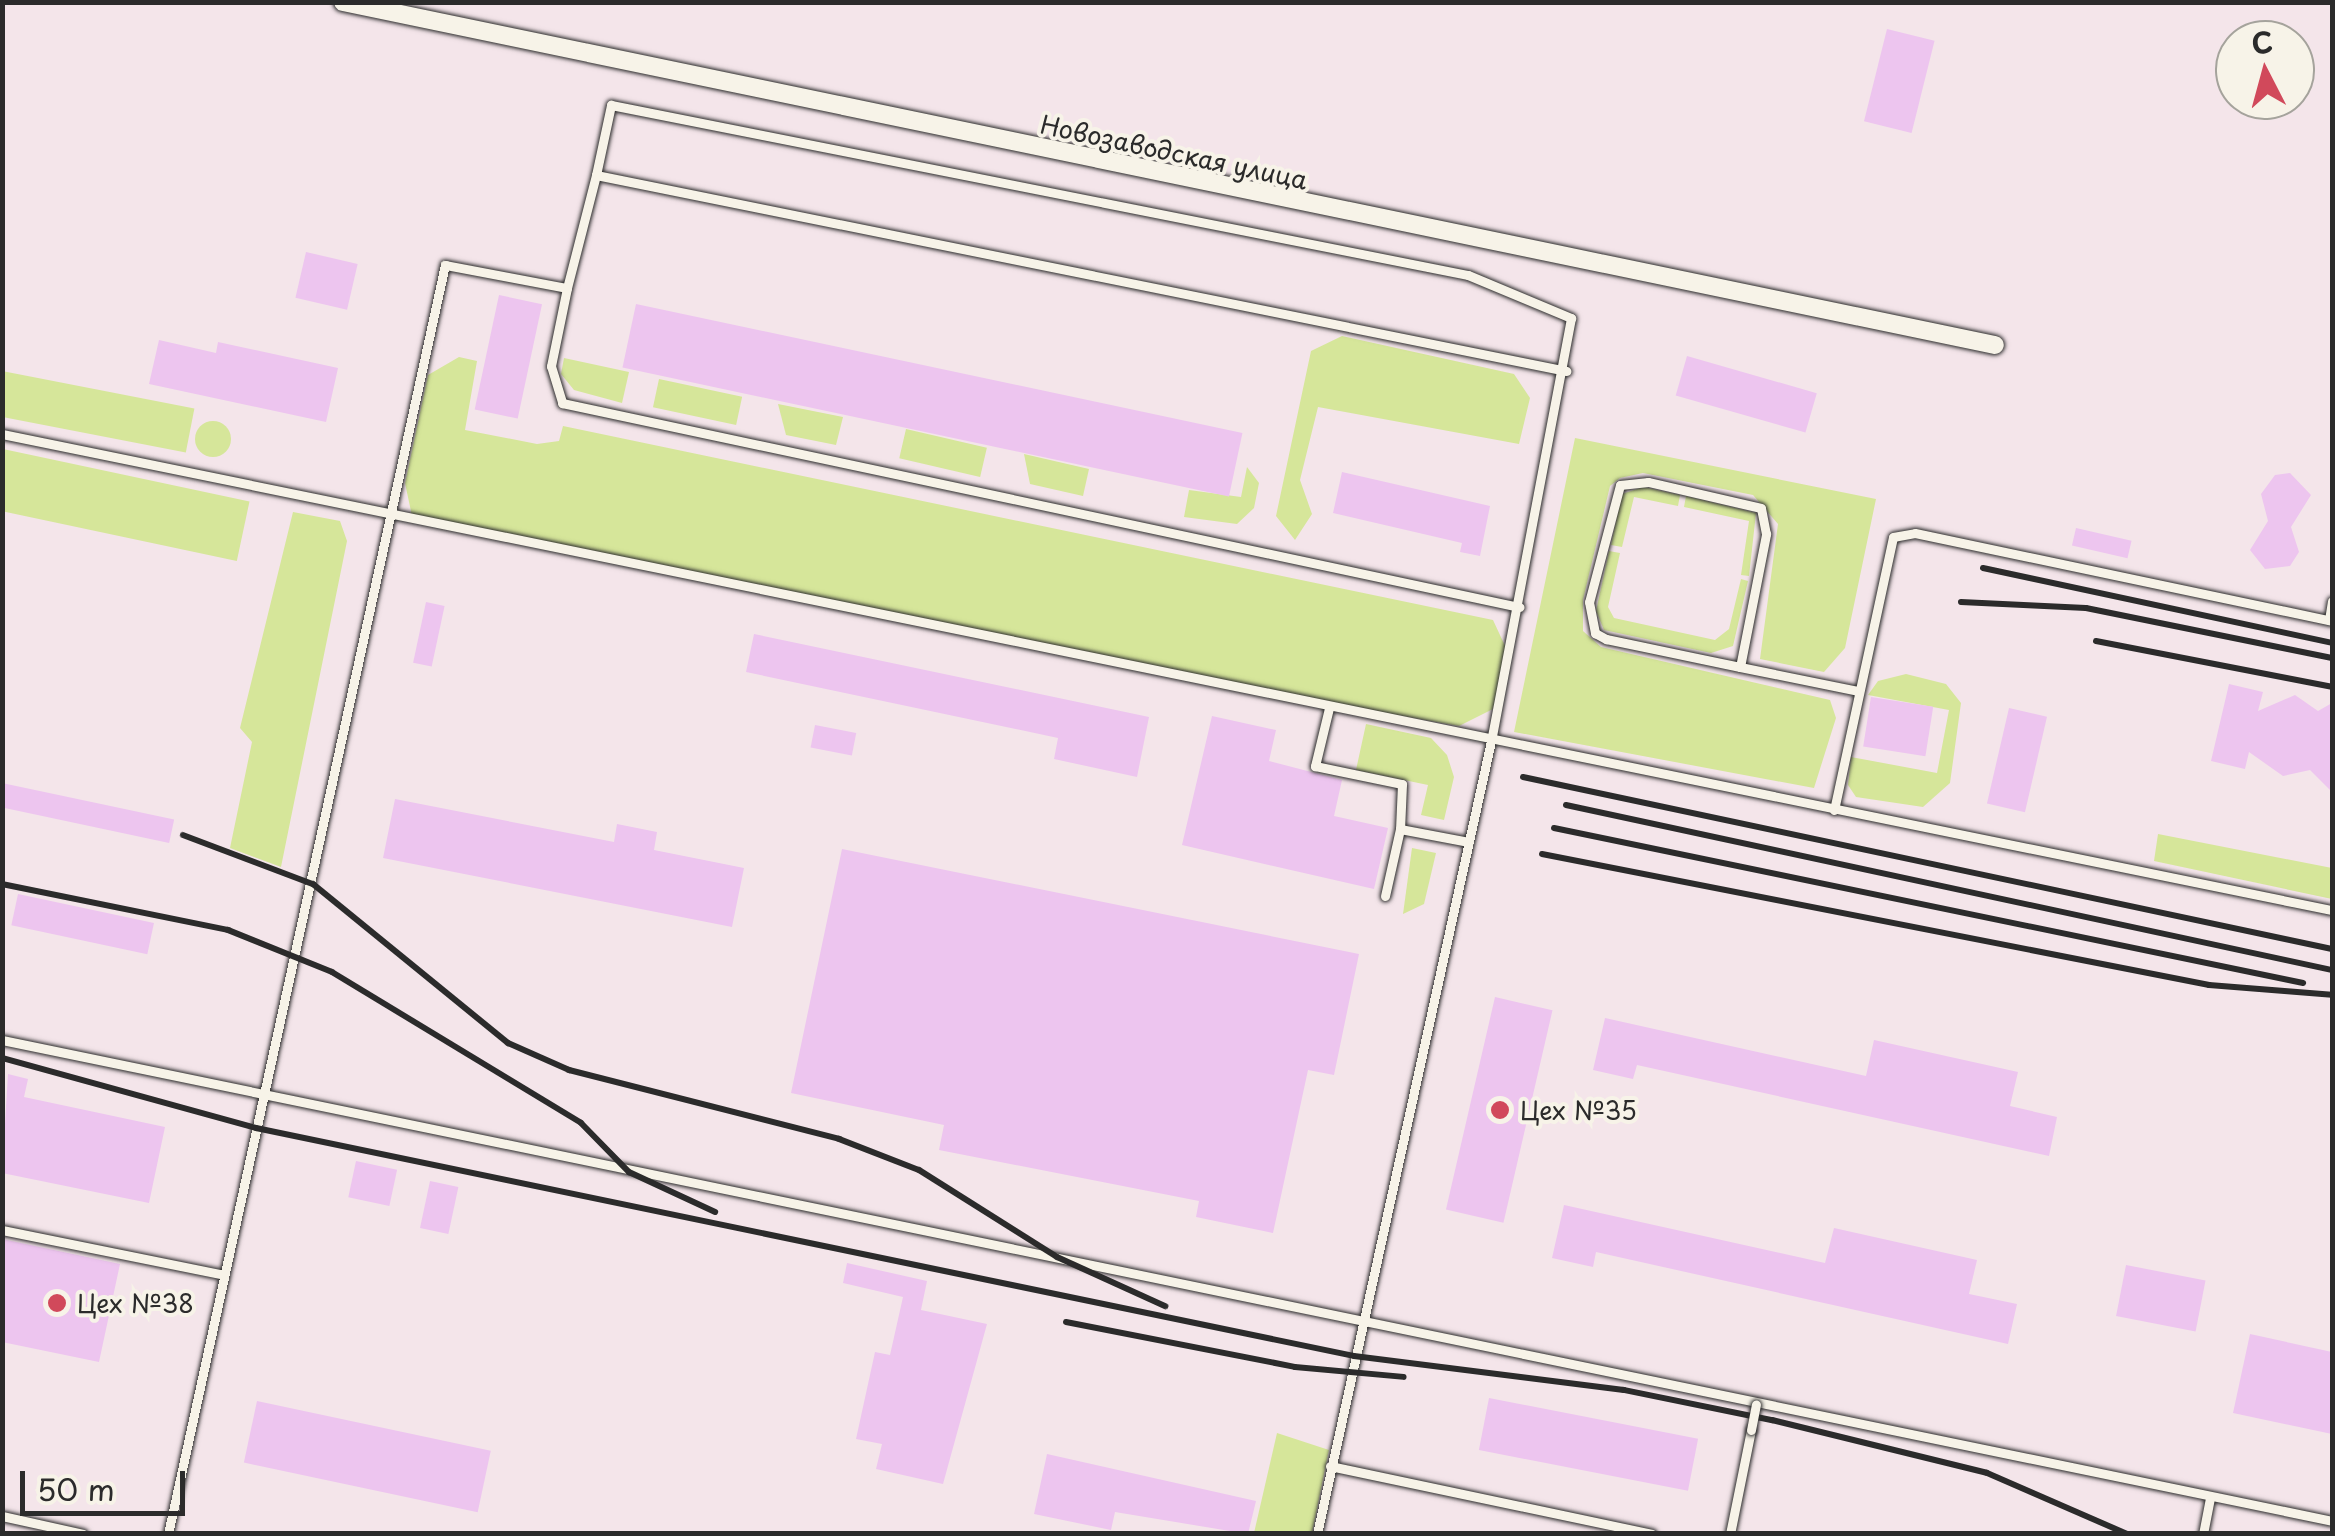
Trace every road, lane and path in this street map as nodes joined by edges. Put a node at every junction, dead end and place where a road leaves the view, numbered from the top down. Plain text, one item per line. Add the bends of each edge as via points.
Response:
1 (343, 2) edge
2 (596, 176) junction
3 (568, 288) junction
4 (1995, 345) dead end
5 (1566, 370) junction
6 (2, 434) edge
7 (389, 516) junction
8 (2332, 601) edge
9 (1518, 606) junction
10 (2330, 620) edge
11 (1740, 667) junction
12 (1858, 690) junction
13 (1329, 708) junction
14 (1492, 741) junction
15 (1834, 810) junction
16 (1400, 829) junction
17 (1469, 842) junction
18 (1385, 896) dead end
19 (2332, 910) edge
20 (2, 1040) edge
21 (264, 1096) junction
22 (2, 1230) edge
23 (220, 1274) junction
24 (1363, 1319) junction
25 (1756, 1403) junction
26 (1330, 1466) junction
27 (2210, 1497) junction
28 (2, 1516) edge
29 (2332, 1521) edge
30 (84, 1534) edge
31 (168, 1534) edge
32 (1317, 1534) edge
33 (1652, 1534) edge
34 (1730, 1534) edge
35 (2203, 1534) edge

1 - 4 street, Новозаводская улица
2 - 3 lane
2 - 5 lane
2 - 5 lane via 610,106 1449,272 1558,306 1574,333
3 - 7 lane via 444,265
3 - 9 lane via 551,366 562,403
5 - 9 lane
6 - 7 lane
7 - 13 lane
7 - 21 lane
8 - 10 lane
9 - 14 lane
10 - 12 lane via 1904,532 1887,543
11 - 11 lane via 1594,633 1590,602 1620,485 1648,482 1761,508 1766,534
11 - 12 lane
12 - 15 lane
13 - 14 lane
13 - 16 lane via 1314,766 1402,784
14 - 15 lane
14 - 17 lane
15 - 19 lane
16 - 17 lane
16 - 18 lane
17 - 24 lane
20 - 21 lane
21 - 23 lane
21 - 24 lane
22 - 23 lane
23 - 31 lane
24 - 25 lane
24 - 26 lane
25 - 27 lane
25 - 34 lane, bridge
26 - 32 lane
26 - 33 lane
27 - 29 lane
27 - 35 lane
28 - 30 lane

